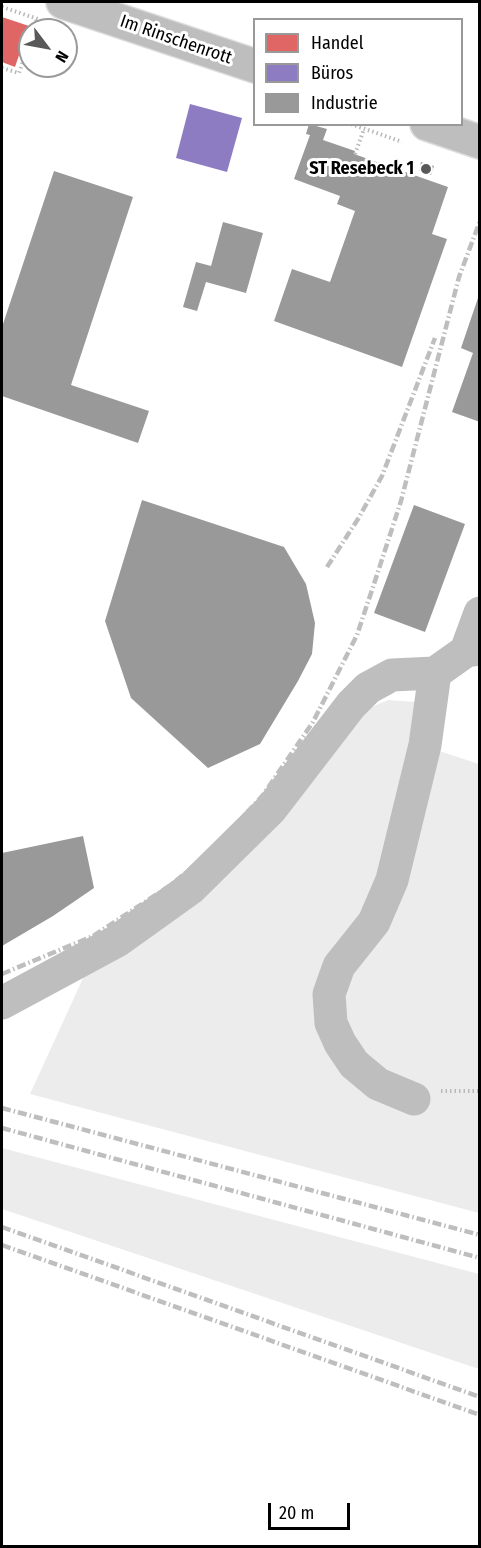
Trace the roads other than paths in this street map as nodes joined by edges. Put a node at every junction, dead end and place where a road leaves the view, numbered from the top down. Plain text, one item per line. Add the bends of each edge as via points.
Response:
1 (50, 10) edge
2 (253, 65) edge
3 (433, 126) edge
4 (480, 142) edge
5 (480, 613) edge
6 (473, 650) edge
7 (435, 673) junction
8 (2, 1003) edge
9 (414, 1099) dead end

1 - 2 main road, Im Rinschenrott
3 - 4 main road
5 - 6 main road
6 - 7 main road
7 - 8 main road via 393,675 368,688 271,809 191,888 117,940
7 - 9 main road via 425,745 392,880 374,921 339,966 329,994 331,1023 354,1064 378,1084

